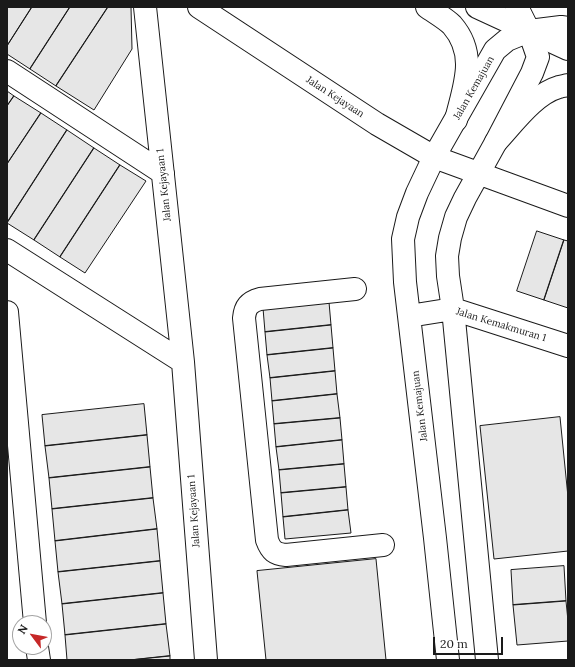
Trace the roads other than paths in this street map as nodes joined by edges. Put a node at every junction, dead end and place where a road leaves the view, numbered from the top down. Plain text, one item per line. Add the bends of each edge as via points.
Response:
1 (145, 7) edge
2 (199, 7) edge
3 (426, 7) edge
4 (477, 7) edge
5 (517, 7) edge
6 (568, 28) edge
7 (529, 31) junction
8 (568, 49) edge
9 (7, 71) edge
10 (568, 85) edge
11 (456, 120) junction
12 (496, 142) junction
13 (434, 157) junction
14 (163, 173) junction
15 (478, 174) junction
16 (568, 206) edge
17 (7, 250) edge
18 (355, 289) dead end
19 (453, 309) junction
20 (7, 312) edge
21 (409, 316) junction
22 (568, 346) edge
23 (183, 362) junction
24 (383, 545) dead end
25 (34, 615) edge
26 (206, 660) edge
27 (448, 660) edge
28 (487, 660) edge

1 - 14 main road, Jalan Kejayaan 1
2 - 13 main road, Jalan Kejayaan via 378,124
3 - 11 main road via 451,24 462,40 467,56 468,72
4 - 7 main road
5 - 7 main road
6 - 7 main road
7 - 8 main road
7 - 11 main road, Jalan Kemajuan via 507,40 495,50
7 - 12 main road via 538,58
9 - 14 main road
10 - 12 main road via 544,94 527,108
11 - 13 main road, Jalan Kemajuan
12 - 15 main road
13 - 15 main road, Jalan Kejayaan
13 - 21 main road, Jalan Kemajuan via 417,193 403,239
14 - 23 main road, Jalan Kejayaan 1
15 - 16 main road
15 - 19 main road via 456,217 450,238 447,256
17 - 23 main road
18 - 24 main road via 260,299 253,301 245,312 267,540 269,546 279,555
19 - 21 main road, Jalan Kemakmuran 1
19 - 22 main road, Jalan Kemakmuran 1
19 - 28 main road
20 - 25 main road
21 - 27 main road, Jalan Kemajuan
23 - 26 main road, Jalan Kejayaan 1

